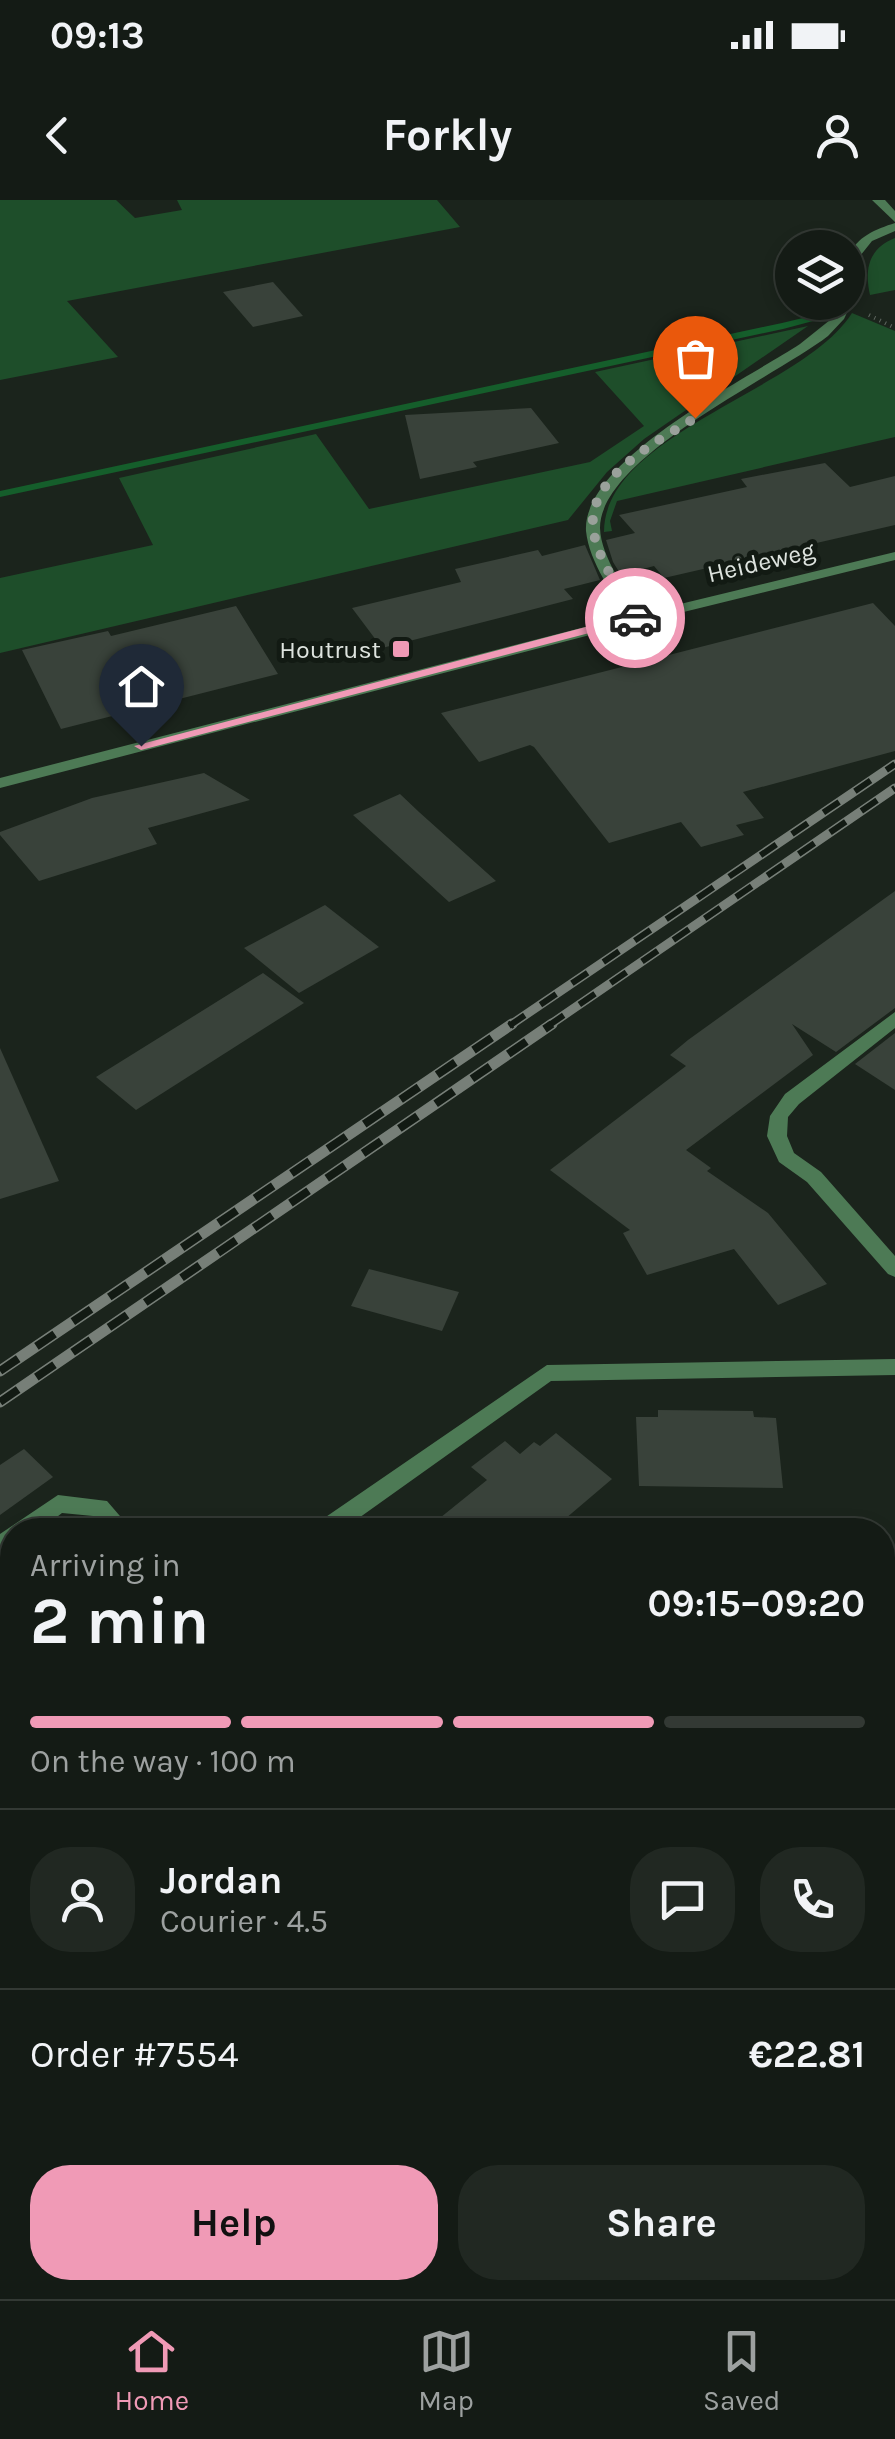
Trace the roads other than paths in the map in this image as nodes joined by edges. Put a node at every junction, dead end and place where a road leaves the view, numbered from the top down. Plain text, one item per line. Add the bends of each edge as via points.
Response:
1 (878, 200) edge
2 (895, 218) edge
3 (895, 227) edge
4 (865, 242) edge
5 (836, 320) edge
6 (895, 556) edge
7 (635, 618) junction
8 (0, 783) edge
9 (895, 1018) edge
10 (895, 1269) edge
11 (895, 1367) edge
12 (39, 1518) edge
13 (110, 1518) edge
14 (342, 1518) edge

1 - 2 street
3 - 4 street
5 - 7 street via 776,368 648,447 609,483 594,514 594,534
6 - 7 street, Heideweg
7 - 8 street, Heideweg
9 - 10 street via 792,1100 779,1116 777,1136 786,1157 814,1177
11 - 14 street via 547,1373
12 - 13 street via 58,1504 99,1507

